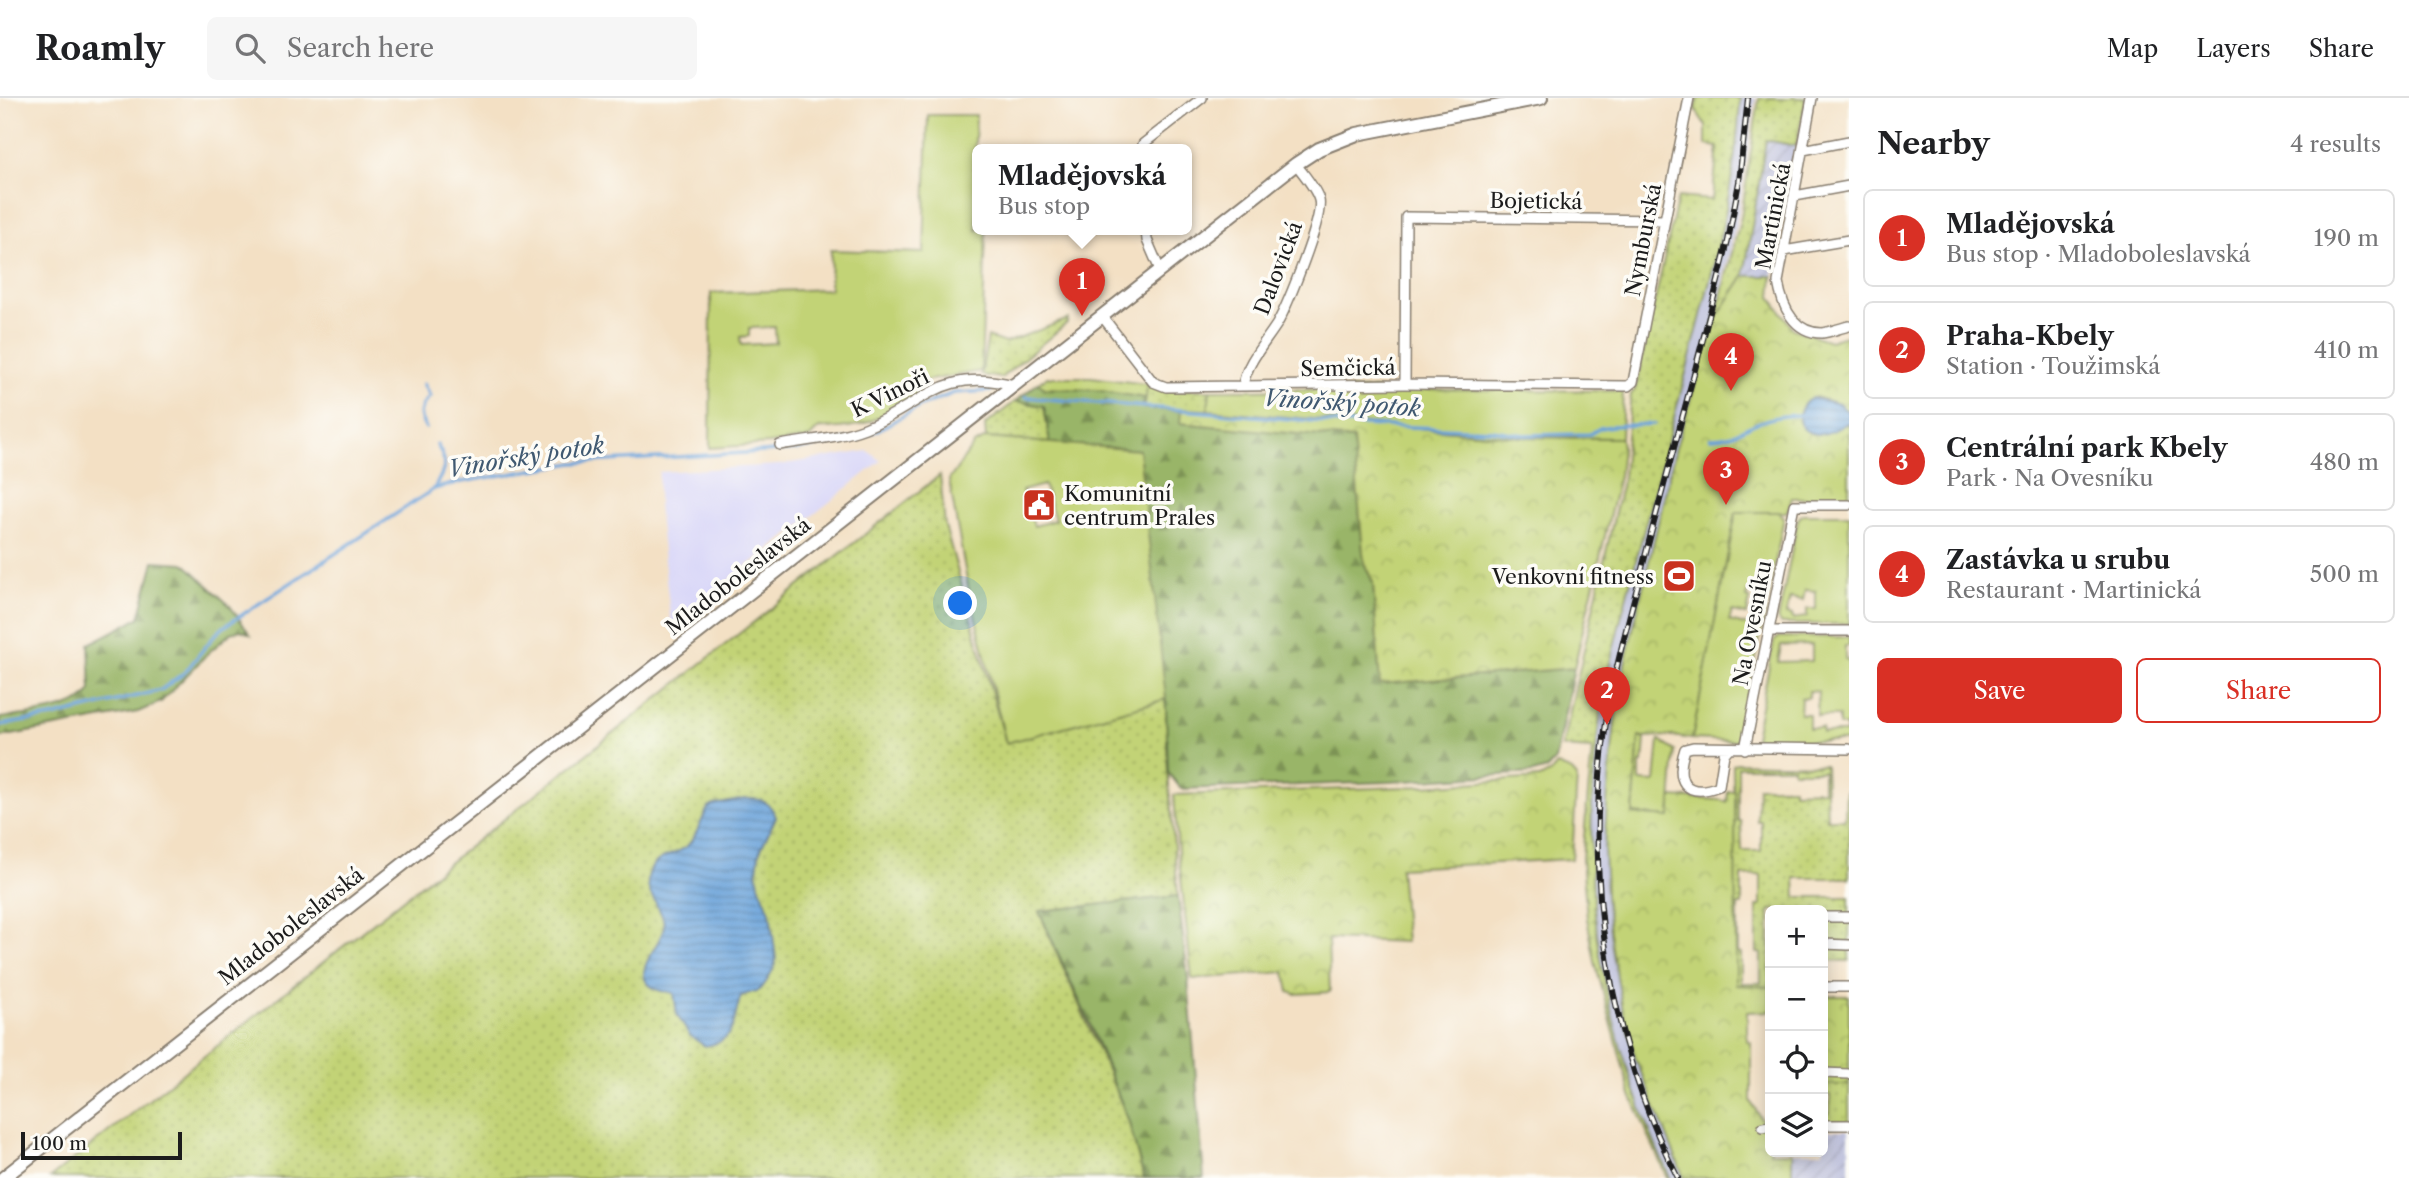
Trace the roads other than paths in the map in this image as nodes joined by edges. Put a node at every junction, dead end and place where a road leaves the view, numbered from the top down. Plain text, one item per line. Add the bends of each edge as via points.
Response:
1 (1202, 98) edge
2 (1541, 98) edge
3 (1689, 98) edge
4 (1812, 98) edge
5 (1849, 141) edge
6 (1143, 144) edge
7 (1803, 150) junction
8 (1296, 164) junction
9 (1849, 186) edge
10 (1795, 195) junction
11 (1665, 220) junction
12 (1146, 235) edge
13 (1849, 240) edge
14 (1784, 251) junction
15 (1160, 270) junction
16 (1102, 316) junction
17 (1849, 326) edge
18 (1405, 384) junction
19 (1014, 385) junction
20 (1243, 386) junction
21 (1628, 386) joint
22 (780, 445) dead end
23 (1849, 505) edge
24 (1769, 631) junction
25 (1849, 631) edge
26 (1729, 748) junction
27 (1745, 749) junction
28 (1849, 749) edge
29 (1828, 917) edge
30 (1849, 917) edge
31 (1828, 944) edge
32 (1849, 944) edge
33 (1828, 987) edge
34 (1849, 987) edge
35 (1828, 1073) edge
36 (1849, 1074) edge
37 (1828, 1125) edge
38 (1849, 1125) edge
39 (3, 1178) edge

1 - 6 street
2 - 8 main road, Mladoboleslavská via 1357,134
3 - 11 street, Nymburská
4 - 7 street, Martinická
5 - 7 street
7 - 10 street, Martinická
8 - 15 main road, Mladoboleslavská
8 - 20 street, Dalovická via 1320,201 1309,246 1287,302
9 - 10 street
10 - 14 street, Martinická
11 - 18 street, Bojetická via 1406,217
11 - 21 street, Nymburská via 1633,382
12 - 15 street
13 - 14 street
14 - 17 street, Martinická via 1778,282 1791,318 1820,333
15 - 16 main road, Mladoboleslavská
16 - 19 main road, Mladoboleslavská
16 - 20 street, Semčická via 1159,385
18 - 20 street, Semčická
18 - 21 street, Semčická
19 - 22 street, K Vinoři via 962,380 862,429
19 - 39 main road, Mladoboleslavská
23 - 24 street, Na Ovesníku via 1794,505
24 - 25 street
24 - 27 street, Na Ovesníku
26 - 26 street via 1685,749 1680,765 1684,783 1702,790 1719,786
26 - 27 street
27 - 28 street
29 - 30 street
31 - 32 street
33 - 34 street
35 - 36 street
37 - 38 street

